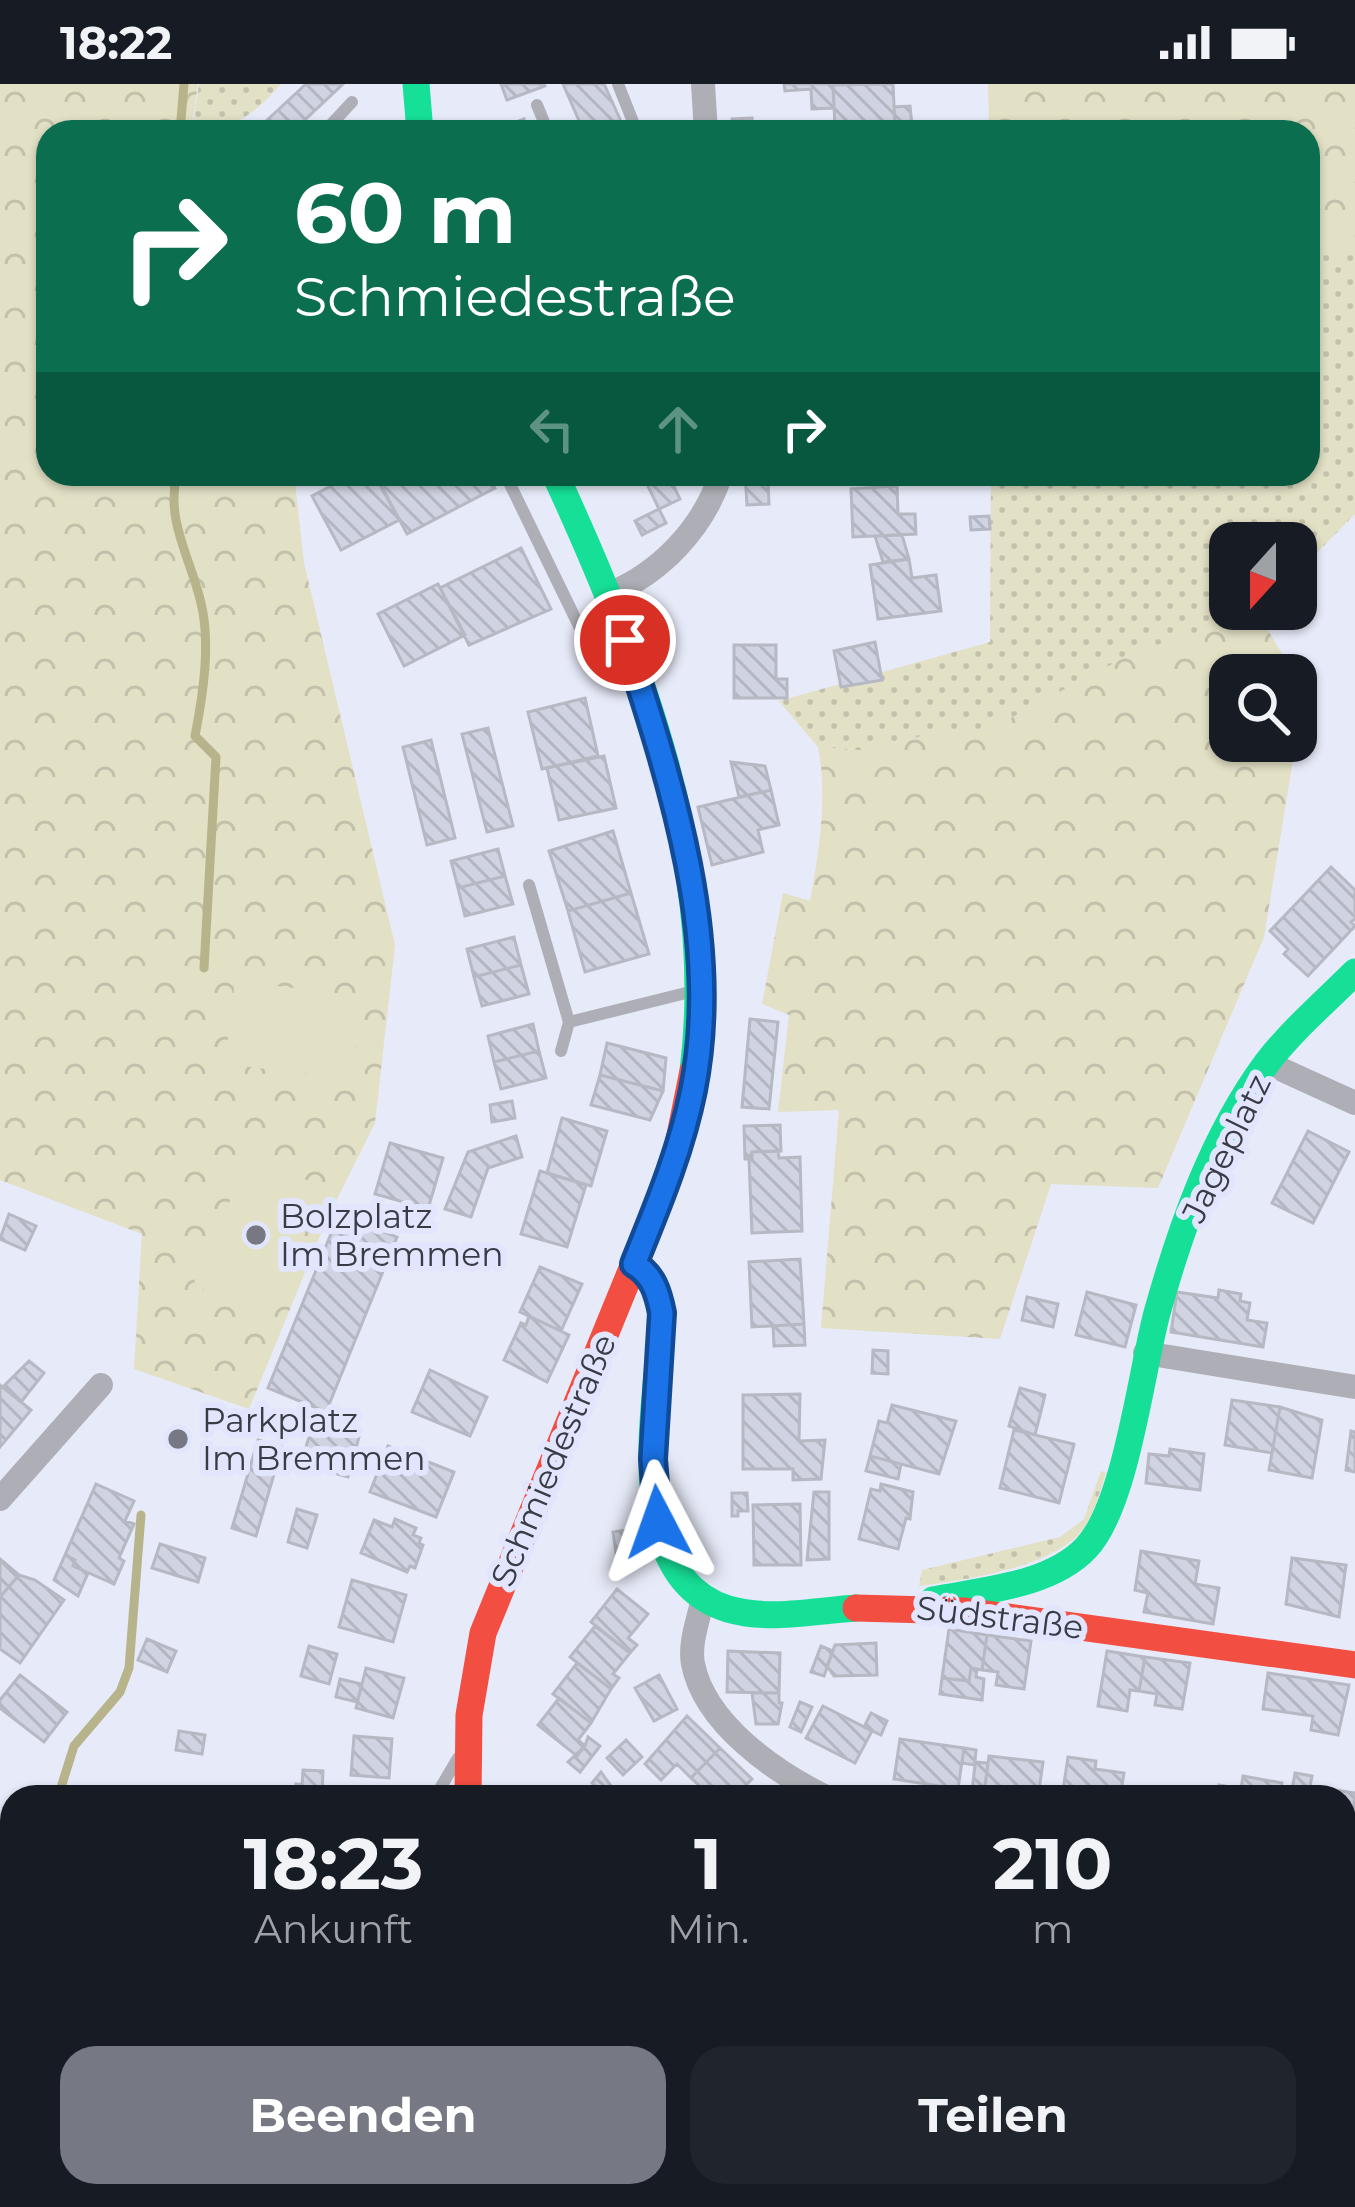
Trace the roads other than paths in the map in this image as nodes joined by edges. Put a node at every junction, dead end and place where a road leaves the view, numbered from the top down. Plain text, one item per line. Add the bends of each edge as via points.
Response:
1 (416, 84) edge
2 (618, 84) edge
3 (703, 84) edge
4 (352, 102) dead end
5 (537, 105) dead end
6 (335, 120) edge
7 (419, 120) edge
8 (543, 120) edge
9 (632, 120) edge
10 (705, 120) edge
11 (511, 486) edge
12 (560, 486) edge
13 (713, 486) edge
14 (609, 594) junction
15 (625, 640) junction
16 (529, 885) dead end
17 (1355, 972) edge
18 (700, 989) junction
19 (569, 1022) junction
20 (561, 1051) dead end
21 (1267, 1063) junction
22 (1355, 1102) edge
23 (634, 1264) junction
24 (1145, 1353) junction
25 (100, 1385) dead end
26 (1355, 1387) edge
27 (0, 1498) edge
28 (703, 1598) junction
29 (914, 1604) junction
30 (1355, 1664) edge
31 (464, 1747) junction
32 (442, 1785) edge
33 (466, 1785) edge
34 (808, 1785) edge

1 - 7 street
2 - 9 lane
3 - 10 street
4 - 6 lane
5 - 8 lane
11 - 15 lane via 579,626 598,640
12 - 14 street, Schmiedestraße
13 - 14 street via 697,522 668,556
14 - 15 street, Schmiedestraße
15 - 18 street, Schmiedestraße via 688,868
16 - 19 lane
17 - 21 street, Jageplatz
18 - 19 lane
18 - 23 street, Schmiedestraße via 689,1105
19 - 20 lane
21 - 22 street
21 - 24 street, Jageplatz via 1199,1194
23 - 28 street via 652,1282 662,1313 658,1522 667,1555
23 - 31 street, Schmiedestraße via 492,1605
24 - 26 street
24 - 29 street, Jageplatz via 1110,1502 1086,1548 1042,1574
25 - 27 street
28 - 29 street, Südstraße via 740,1614
28 - 34 street via 693,1664 706,1694 737,1734
29 - 30 street, Südstraße
31 - 32 lane
31 - 33 street, Schmiedestraße

